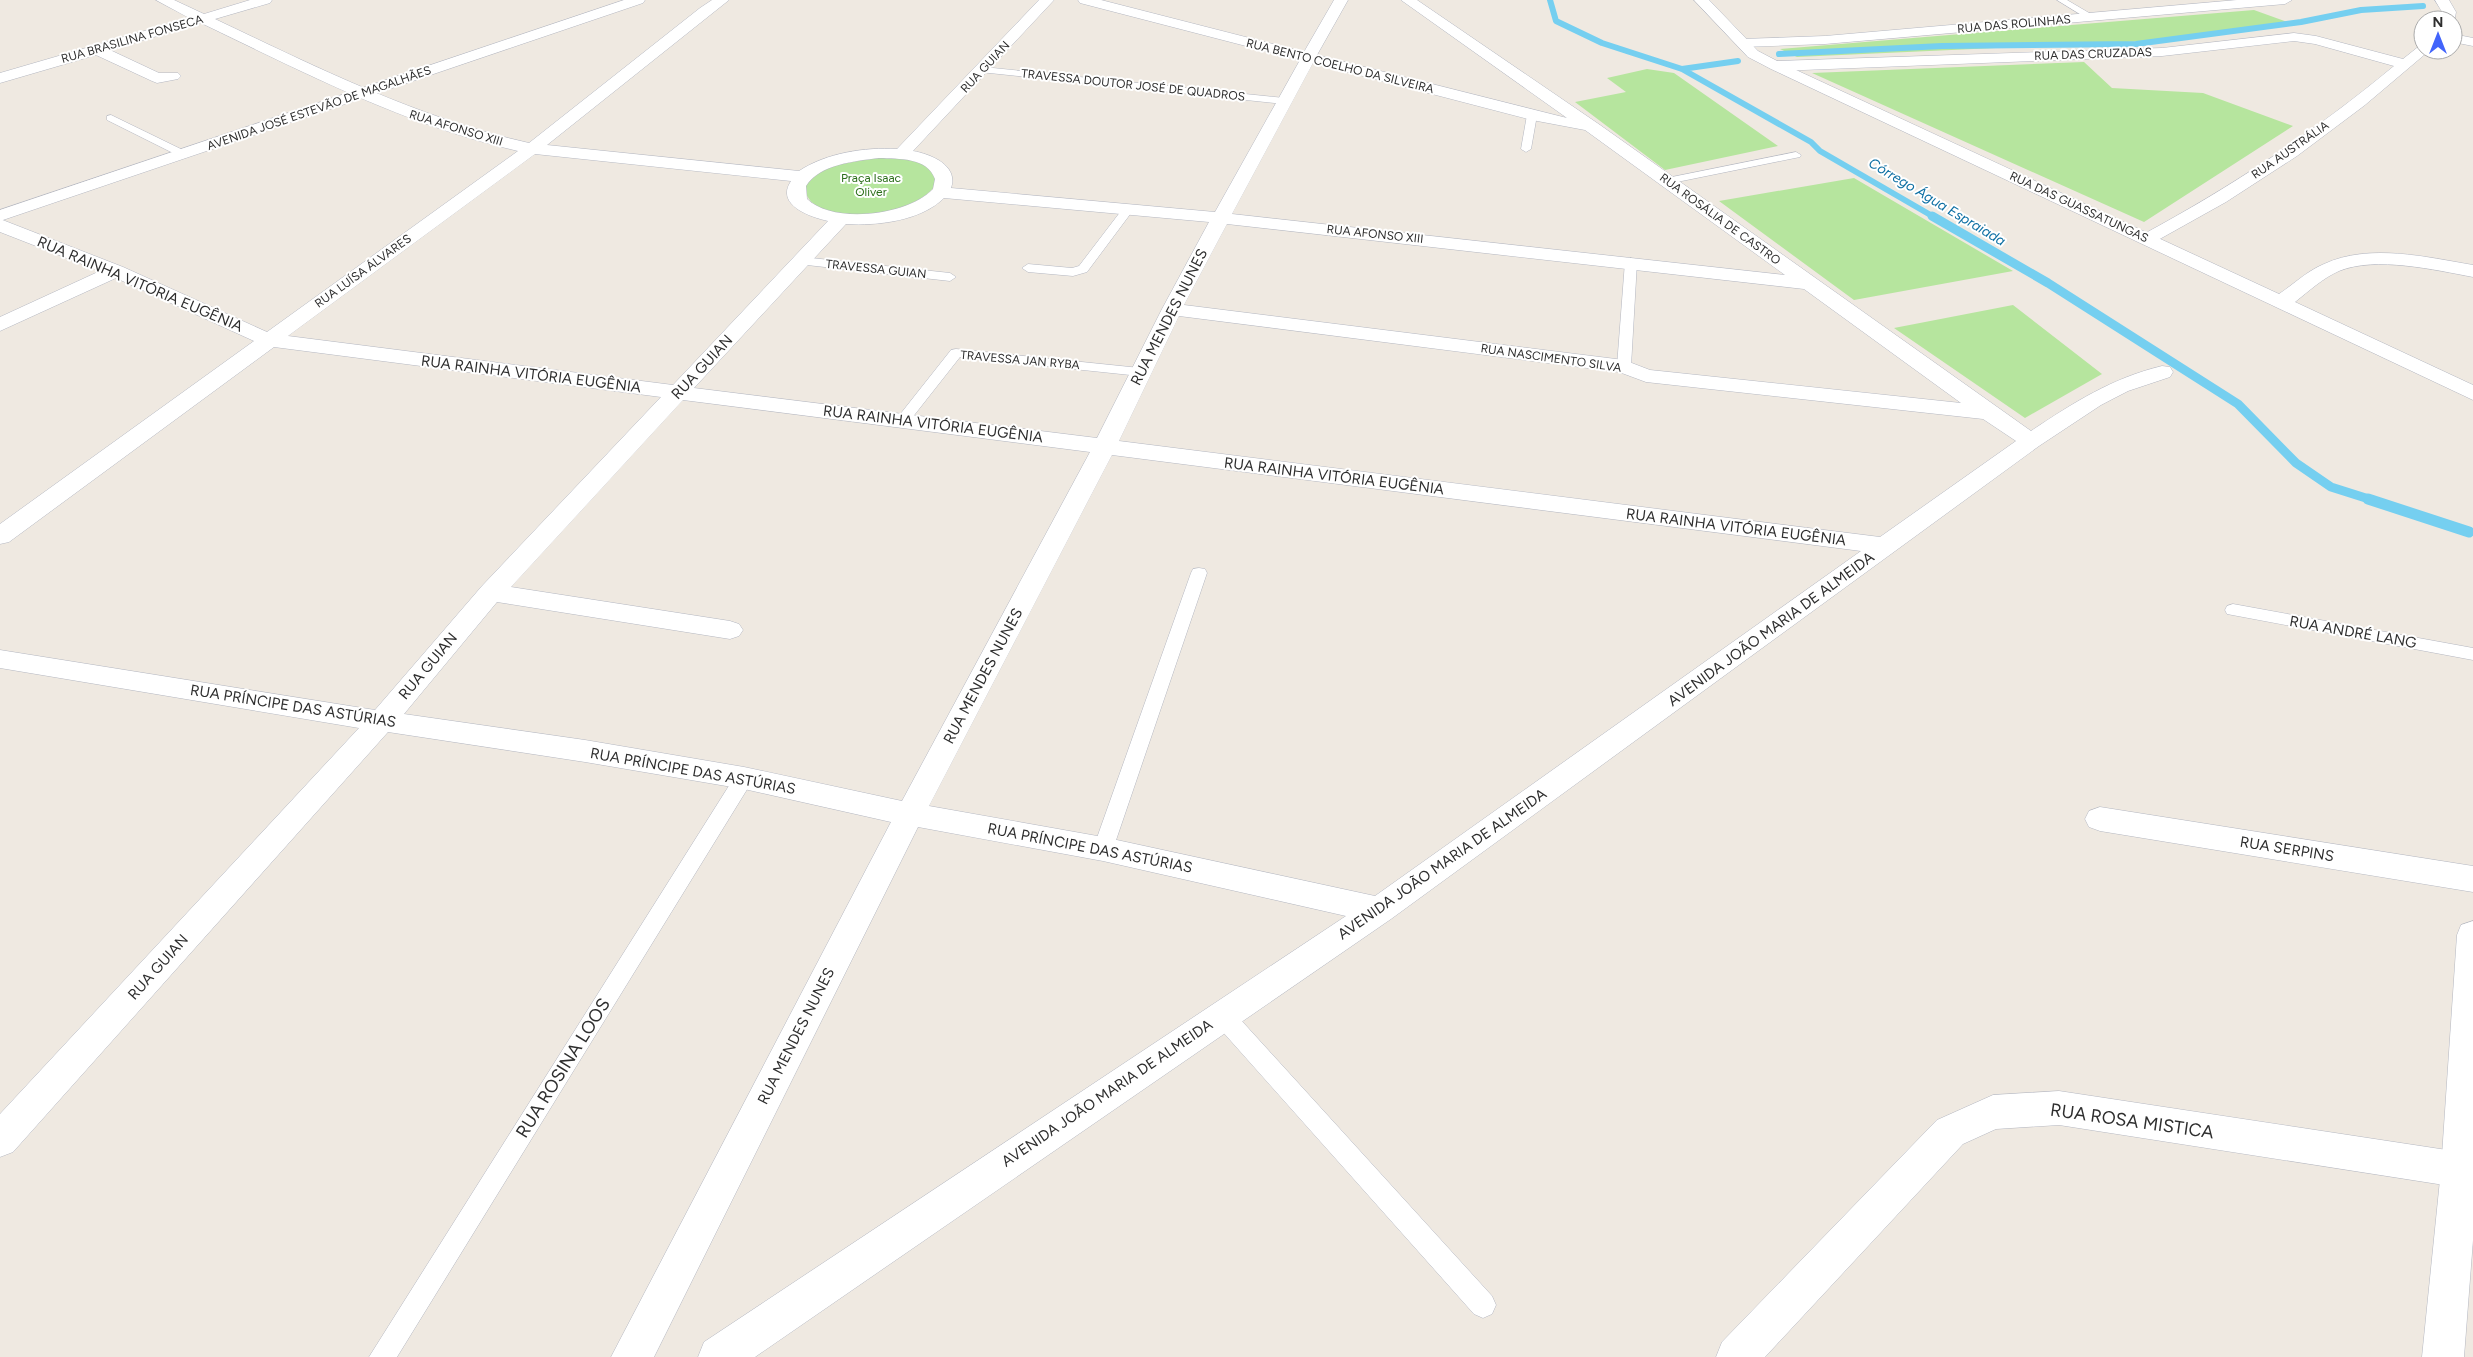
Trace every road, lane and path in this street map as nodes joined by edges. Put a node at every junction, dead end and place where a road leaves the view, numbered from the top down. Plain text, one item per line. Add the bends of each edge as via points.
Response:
1 (162, 0) edge
2 (265, 0) edge
3 (638, 0) edge
4 (722, 0) edge
5 (1047, 0) edge
6 (1086, 0) edge
7 (1342, 0) edge
8 (1408, 0) edge
9 (1701, 0) edge
10 (2061, 0) edge
11 (2285, 0) edge
12 (2091, 17) junction
13 (202, 18) junction
14 (1742, 43) junction
15 (96, 49) junction
16 (1308, 58) junction
17 (2413, 59) edge
18 (2406, 65) junction
19 (1776, 66) junction
20 (983, 70) junction
21 (173, 76) dead end
22 (0, 78) edge
23 (360, 94) junction
24 (1284, 101) junction
25 (1532, 115) junction
26 (111, 118) dead end
27 (1594, 129) junction
28 (532, 149) junction
29 (1526, 149) dead end
30 (183, 154) junction
31 (901, 154) junction
32 (1796, 155) dead end
33 (803, 177) junction
34 (1667, 181) junction
35 (940, 192) junction
36 (1128, 209) junction
37 (0, 216) edge
38 (841, 218) junction
39 (1220, 218) junction
40 (0, 225) edge
41 (2149, 239) junction
42 (802, 261) junction
43 (1631, 262) junction
44 (1028, 268) dead end
45 (116, 271) junction
46 (2473, 271) edge
47 (950, 277) dead end
48 (1810, 284) junction
49 (2281, 302) junction
50 (1172, 309) junction
51 (0, 325) edge
52 (268, 340) junction
53 (1624, 366) junction
54 (1140, 372) junction
55 (2162, 372) dead end
56 (678, 393) junction
57 (2473, 393) edge
58 (1988, 413) junction
59 (903, 420) junction
60 (2031, 441) junction
61 (1105, 446) junction
62 (0, 536) edge
63 (1886, 546) junction
64 (1199, 573) dead end
65 (491, 592) junction
66 (2233, 610) dead end
67 (730, 630) dead end
68 (2473, 654) edge
69 (0, 659) edge
70 (382, 721) junction
71 (744, 778) junction
72 (910, 814) junction
73 (2100, 820) dead end
74 (1103, 849) junction
75 (2473, 879) edge
76 (1380, 910) junction
77 (2473, 935) edge
78 (1222, 1015) junction
79 (0, 1140) edge
80 (2467, 1173) edge
81 (1483, 1305) dead end
82 (382, 1357) edge
83 (632, 1357) edge
84 (719, 1357) edge
85 (1737, 1357) edge
86 (2443, 1357) edge

1 - 13 street, RUA AFONSO XIII
2 - 13 street, RUA BRASILINA FONSECA
3 - 23 street, AVENIDA JOSÉ ESTEVÃO DE MAGALHÃES
4 - 28 street, RUA LUÍSA ÁLVARES
5 - 20 street, RUA GUIAN
6 - 16 street, RUA BENTO COELHO DA SILVEIRA
7 - 16 street, RUA MENDES NUNES
8 - 27 street, RUA ROSÁLIA DE CASTRO
9 - 14 street, RUA DAS GUASSATUNGAS
10 - 12 lane
11 - 12 street, RUA DAS ROLINHAS
12 - 14 street, RUA DAS ROLINHAS via 1825,40
13 - 15 street, RUA BRASILINA FONSECA
13 - 23 street, RUA AFONSO XIII
14 - 19 street, RUA DAS GUASSATUNGAS
15 - 21 street via 158,78
15 - 22 street, RUA BRASILINA FONSECA
16 - 24 street, RUA MENDES NUNES
16 - 25 street, RUA BENTO COELHO DA SILVEIRA
17 - 18 street, RUA AUSTRÁLIA
18 - 19 street, RUA DAS CRUZADAS via 2294,37 2162,52
18 - 41 street, RUA AUSTRÁLIA via 2227,195
19 - 41 street, RUA DAS GUASSATUNGAS
20 - 24 lane, TRAVESSA DOUTOR JOSÉ DE QUADROS
20 - 31 street, RUA GUIAN
23 - 28 street, RUA AFONSO XIII via 454,130 492,142
23 - 30 street, AVENIDA JOSÉ ESTEVÃO DE MAGALHÃES
24 - 39 street, RUA MENDES NUNES
25 - 27 street, RUA BENTO COELHO DA SILVEIRA
25 - 29 lane
26 - 30 lane
27 - 34 street, RUA ROSÁLIA DE CASTRO
28 - 33 street, RUA AFONSO XIII
28 - 52 street, RUA LUÍSA ÁLVARES
30 - 37 street, AVENIDA JOSÉ ESTEVÃO DE MAGALHÃES
31 - 33 street via 879,153 834,160
31 - 35 street via 919,157 943,172 945,182
32 - 34 lane
33 - 38 street via 796,188 797,198 805,207
34 - 48 street, RUA ROSÁLIA DE CASTRO
35 - 36 street, RUA AFONSO XIII
35 - 38 street via 928,202 896,214 864,219
36 - 39 street, RUA AFONSO XIII
36 - 44 lane via 1084,269 1073,272
38 - 42 street, RUA GUIAN
39 - 43 street, RUA AFONSO XIII
39 - 50 street, RUA MENDES NUNES
40 - 45 street, RUA RAINHA VITÓRIA EUGÊNIA
41 - 49 street, RUA DAS GUASSATUNGAS
42 - 47 lane, TRAVESSA GUIAN
42 - 56 street, RUA GUIAN
43 - 48 street, RUA AFONSO XIII
43 - 53 lane
45 - 51 street
45 - 52 street, RUA RAINHA VITÓRIA EUGÊNIA
46 - 49 street via 2400,261 2350,262 2316,276
48 - 58 street, RUA ROSÁLIA DE CASTRO
49 - 57 street, RUA DAS GUASSATUNGAS
50 - 53 street, RUA NASCIMENTO SILVA
50 - 54 street, RUA MENDES NUNES
52 - 56 street, RUA RAINHA VITÓRIA EUGÊNIA
52 - 62 street, RUA LUÍSA ÁLVARES
53 - 58 street, RUA NASCIMENTO SILVA via 1646,376
54 - 59 lane, TRAVESSA JAN RYBA via 956,353
54 - 61 street, RUA MENDES NUNES
55 - 60 street, AVENIDA JOÃO MARIA DE ALMEIDA via 2120,386 2093,400
56 - 59 street, RUA RAINHA VITÓRIA EUGÊNIA
56 - 65 street, RUA GUIAN
58 - 60 street, RUA ROSÁLIA DE CASTRO
59 - 61 street, RUA RAINHA VITÓRIA EUGÊNIA
60 - 63 street, AVENIDA JOÃO MARIA DE ALMEIDA
61 - 63 street, RUA RAINHA VITÓRIA EUGÊNIA
61 - 72 street, RUA MENDES NUNES
63 - 76 street, AVENIDA JOÃO MARIA DE ALMEIDA
64 - 74 lane
65 - 67 street
65 - 70 street, RUA GUIAN
66 - 68 lane, RUA ANDRÉ LANG
69 - 70 street, RUA PRÍNCIPE DAS ASTÚRIAS
70 - 71 street, RUA PRÍNCIPE DAS ASTÚRIAS
70 - 79 street, RUA GUIAN
71 - 72 street, RUA PRÍNCIPE DAS ASTÚRIAS
71 - 82 lane, RUA ROSINA LOOS
72 - 74 street, RUA PRÍNCIPE DAS ASTÚRIAS
72 - 83 street, RUA MENDES NUNES
73 - 75 street, RUA SERPINS
74 - 76 street, RUA PRÍNCIPE DAS ASTÚRIAS
76 - 78 street, AVENIDA JOÃO MARIA DE ALMEIDA
77 - 80 street
78 - 81 lane
78 - 84 street, AVENIDA JOÃO MARIA DE ALMEIDA
80 - 85 street, RUA ROSA MISTICA via 2059,1108 1993,1112 1950,1132
80 - 86 street

